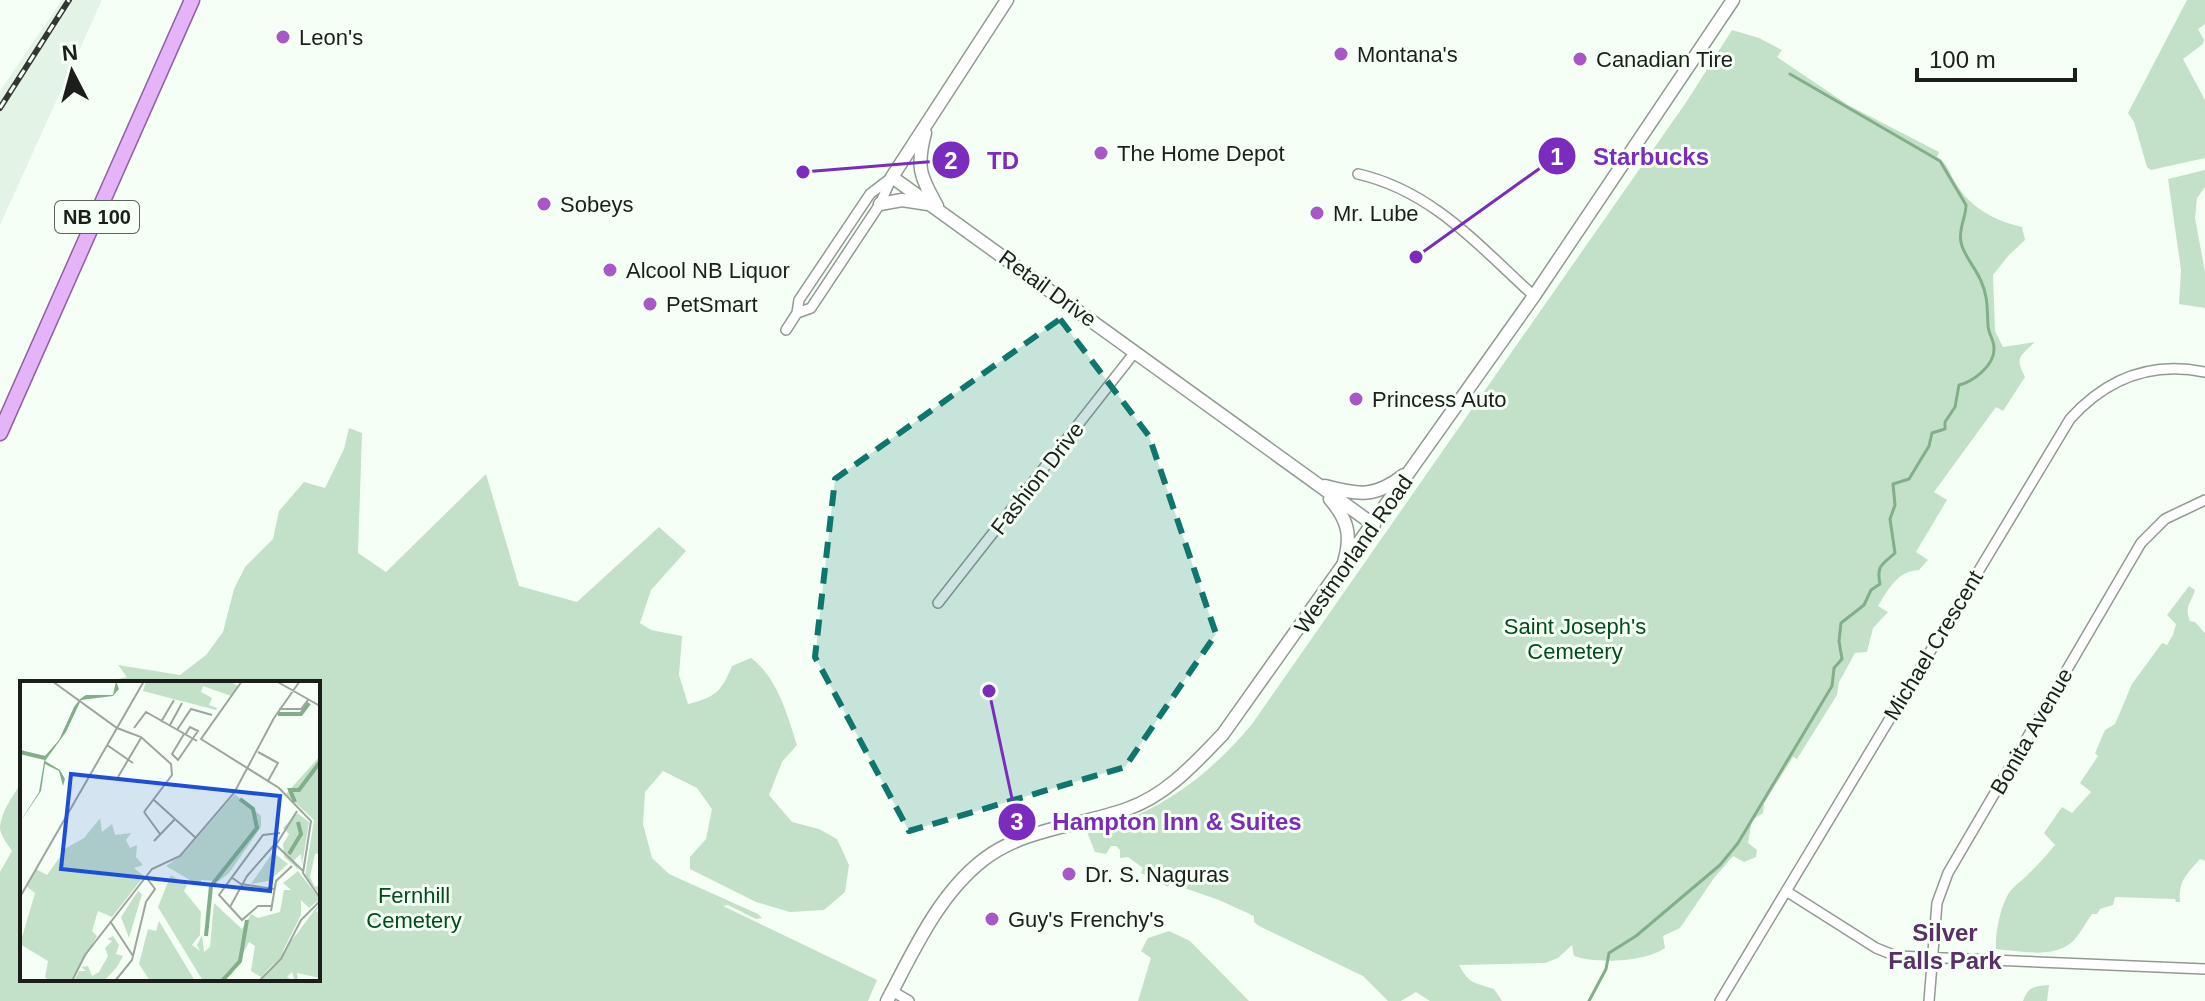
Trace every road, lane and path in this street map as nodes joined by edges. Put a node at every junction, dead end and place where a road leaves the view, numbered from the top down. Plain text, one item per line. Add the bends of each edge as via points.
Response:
1 (192, 0) edge
2 (1007, 0) edge
3 (1733, 0) edge
4 (928, 123) junction
5 (1358, 174) dead end
6 (892, 177) junction
7 (880, 204) junction
8 (938, 208) junction
9 (1534, 296) junction
10 (797, 313) junction
11 (786, 330) dead end
12 (1135, 352) junction
13 (2205, 372) edge
14 (0, 433) edge
15 (1414, 467) junction
16 (1318, 484) junction
17 (2205, 500) edge
18 (1374, 525) junction
19 (1341, 572) junction
20 (938, 603) dead end
21 (1786, 891) junction
22 (1932, 959) junction
23 (2205, 969) edge
24 (889, 996) edge
25 (909, 1001) edge
26 (1720, 1001) edge
27 (1929, 1001) edge

1 - 14 main road, NB 100
2 - 4 street
3 - 9 street, Westmorland Road
4 - 6 street
4 - 8 street via 919,172
5 - 9 street via 1405,189 1437,209
6 - 7 street
6 - 8 street, Retail Drive
6 - 10 street via 870,194 799,300
7 - 8 street via 902,200
7 - 10 street via 811,308
8 - 12 street, Retail Drive
9 - 15 street, Westmorland Road
10 - 11 street
12 - 16 street, Retail Drive
12 - 20 street, Fashion Drive
13 - 21 street, Michael Crescent via 2173,368 2124,377 2089,399 2070,419
15 - 16 street via 1393,484 1368,494
15 - 18 street, Westmorland Road
16 - 18 street, Retail Drive
16 - 19 street via 1348,525
17 - 22 street, Bonita Avenue via 2165,519 2138,549 1944,881
18 - 19 street, Westmorland Road
19 - 24 street, Westmorland Road via 1223,734 1175,783 1130,808 1049,829 986,857 945,899
21 - 22 street via 1884,952
21 - 26 street, Michael Crescent
22 - 23 street
22 - 27 street, Bonita Avenue
24 - 25 street

